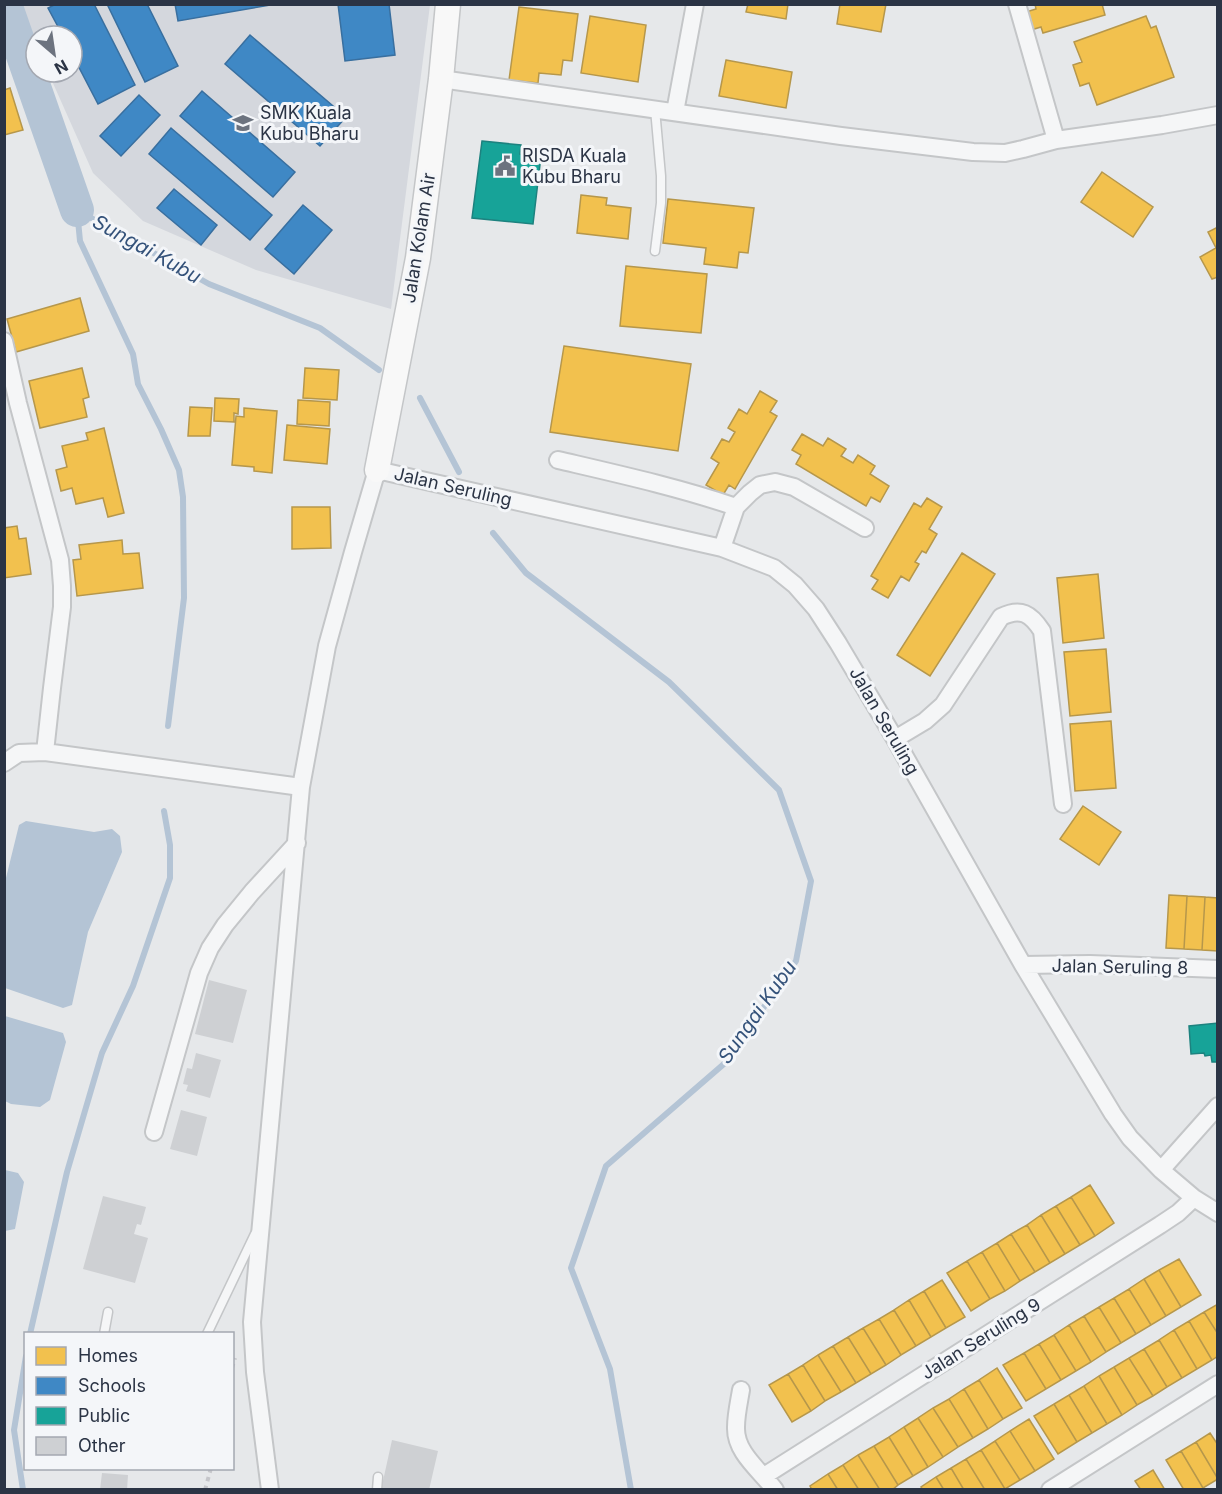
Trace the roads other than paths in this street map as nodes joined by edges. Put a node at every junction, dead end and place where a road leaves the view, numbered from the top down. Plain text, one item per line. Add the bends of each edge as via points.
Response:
1 (448, 4) edge
2 (695, 4) edge
3 (1017, 4) edge
4 (441, 79) junction
5 (655, 109) junction
6 (675, 112) junction
7 (1218, 114) edge
8 (1056, 140) junction
9 (655, 251) dead end
10 (4, 341) edge
11 (558, 460) dead end
12 (377, 470) junction
13 (736, 507) junction
14 (865, 528) dead end
15 (722, 548) junction
16 (895, 739) junction
17 (45, 752) junction
18 (4, 763) edge
19 (301, 787) junction
20 (1063, 804) dead end
21 (297, 843) junction
22 (1023, 965) junction
23 (1218, 969) edge
24 (1218, 1106) edge
25 (154, 1132) dead end
26 (1161, 1170) junction
27 (1194, 1197) junction
28 (1218, 1213) edge
29 (261, 1220) junction
30 (108, 1312) dead end
31 (104, 1332) edge
32 (208, 1332) edge
33 (1218, 1384) edge
34 (741, 1390) dead end
35 (764, 1476) junction
36 (378, 1478) dead end
37 (270, 1490) edge
38 (376, 1490) edge
39 (775, 1490) edge
40 (1050, 1490) edge

1 - 4 street, Jalan Kolam Air
2 - 6 street
3 - 8 street
4 - 5 street
4 - 12 street, Jalan Kolam Air via 418,258
5 - 6 street
5 - 9 lane via 661,176
6 - 8 street via 973,152 1005,153
7 - 8 street
10 - 17 street via 60,560 62,607
11 - 13 street via 666,485
12 - 15 street, Jalan Seruling
12 - 19 street via 327,646
13 - 14 street via 760,485 775,482 794,488
13 - 15 street
15 - 16 street, Jalan Seruling via 774,568 795,585 816,609
16 - 20 street via 943,705 1002,617 1010,612 1024,613 1042,631
16 - 22 street, Jalan Seruling
17 - 18 street via 20,753
17 - 19 street
19 - 21 street
21 - 25 street via 252,891 210,948 199,973
21 - 29 street
22 - 23 street, Jalan Seruling 8
22 - 26 street, Jalan Seruling via 1113,1114
24 - 26 street
26 - 27 street, Jalan Seruling
27 - 28 street, Jalan Seruling
27 - 35 street, Jalan Seruling 9 via 1179,1213
29 - 32 lane
29 - 37 street via 252,1322
30 - 31 lane
33 - 40 street
34 - 35 street via 735,1427 737,1441
35 - 39 street
36 - 38 lane

